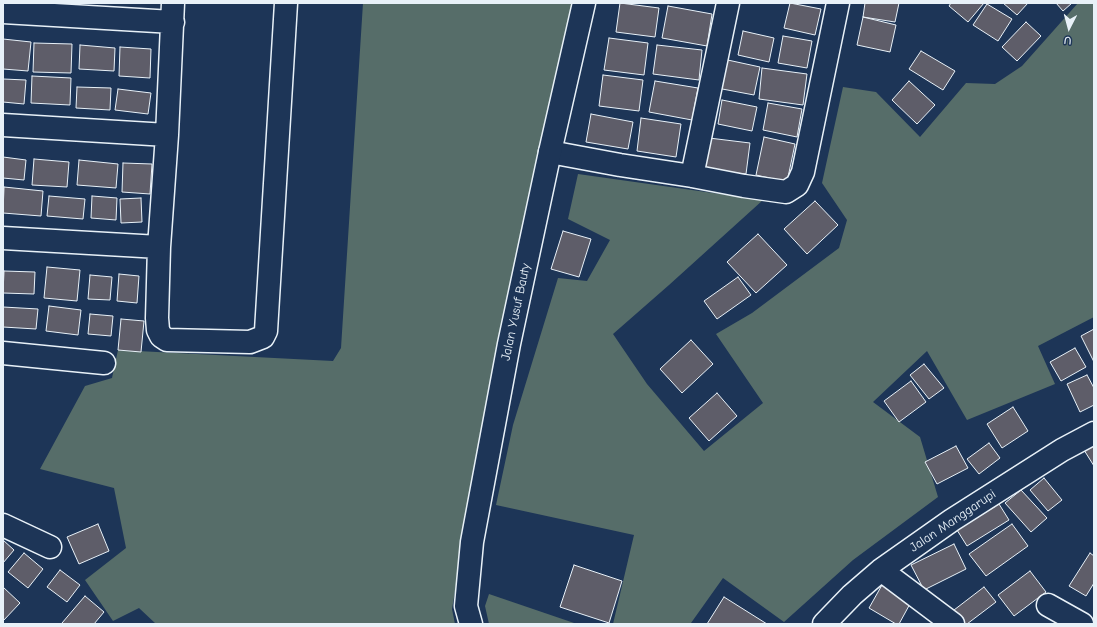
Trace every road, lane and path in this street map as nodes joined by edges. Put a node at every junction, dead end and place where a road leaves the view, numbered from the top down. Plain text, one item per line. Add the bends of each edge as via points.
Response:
1 (286, 3) edge
2 (584, 3) edge
3 (728, 3) edge
4 (838, 3) edge
5 (3, 12) edge
6 (173, 13) edge
7 (3, 125) edge
8 (167, 135) junction
9 (550, 152) junction
10 (692, 176) junction
11 (3, 238) edge
12 (159, 247) junction
13 (3, 353) edge
14 (104, 363) dead end
15 (1094, 434) edge
16 (3, 525) edge
17 (50, 547) dead end
18 (881, 570) junction
19 (1048, 605) dead end
20 (470, 624) edge
21 (824, 624) edge
22 (953, 624) edge
23 (1082, 624) edge

1 - 12 street via 266,331 263,338 250,342 167,340 161,336 157,318
2 - 9 street, Jalan Yusuf Bauty
3 - 10 street
4 - 10 street via 803,172 797,185 786,192
5 - 6 street
6 - 8 street
7 - 8 street
8 - 12 street
9 - 10 street
9 - 20 street, Jalan Yusuf Bauty via 509,344 472,542 466,606
11 - 12 street
13 - 14 street
15 - 18 street, Jalan Manggarupi via 1062,450 952,520
16 - 17 street
18 - 21 street, Jalan Manggarupi
18 - 22 street
19 - 23 street

